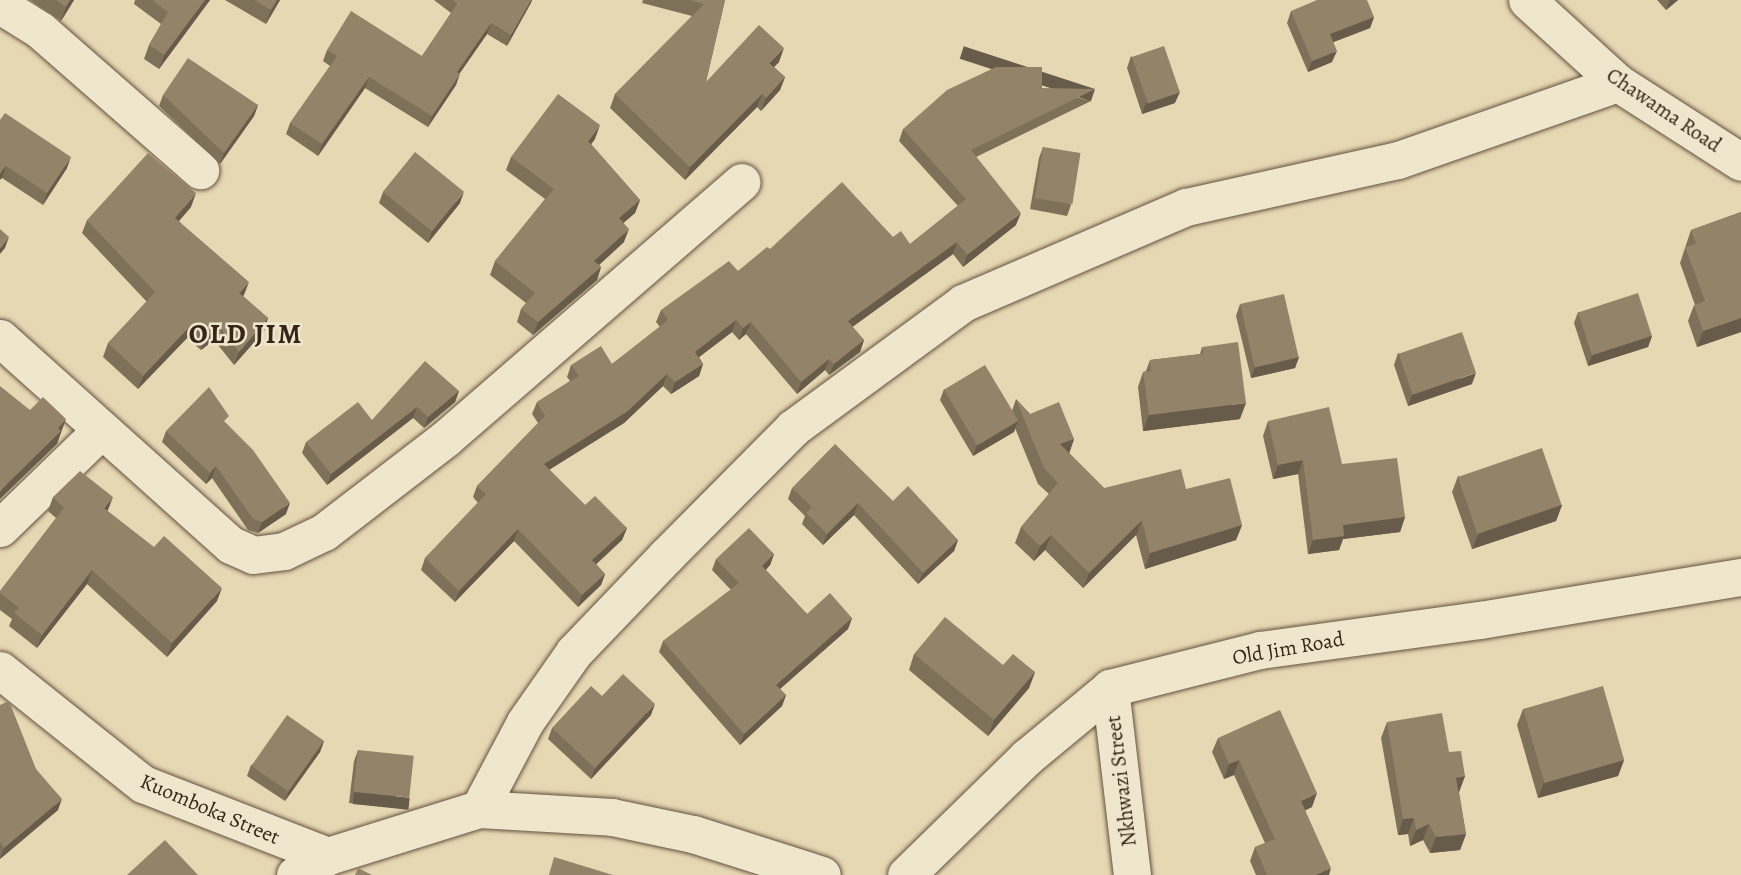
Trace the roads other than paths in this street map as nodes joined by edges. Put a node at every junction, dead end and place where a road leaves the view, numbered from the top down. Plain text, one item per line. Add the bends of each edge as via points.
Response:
1 (1527, 0) edge
2 (0, 5) edge
3 (1618, 83) junction
4 (1741, 162) edge
5 (200, 170) dead end
6 (742, 182) dead end
7 (0, 338) edge
8 (100, 432) junction
9 (0, 528) edge
10 (1741, 577) edge
11 (0, 670) edge
12 (1110, 688) junction
13 (479, 808) junction
14 (328, 856) junction
15 (295, 875) edge
16 (822, 875) edge
17 (906, 875) edge
18 (1132, 875) edge

1 - 3 street, Chawama Road
2 - 5 street via 40,30
3 - 4 street, Chawama Road
3 - 13 street via 1398,160 1186,207 963,303 793,428 666,556 575,652 525,722
6 - 8 street via 446,438 324,532 284,551 253,555 231,545
7 - 8 street
8 - 9 street
10 - 12 street, Old Jim Road via 1260,650
11 - 14 street, Kuomboka Street via 143,784
12 - 17 street, Old Jim Road via 1027,757
12 - 18 street, Nkhwazi Street
13 - 14 street
13 - 16 street via 612,817 693,834
14 - 15 street

